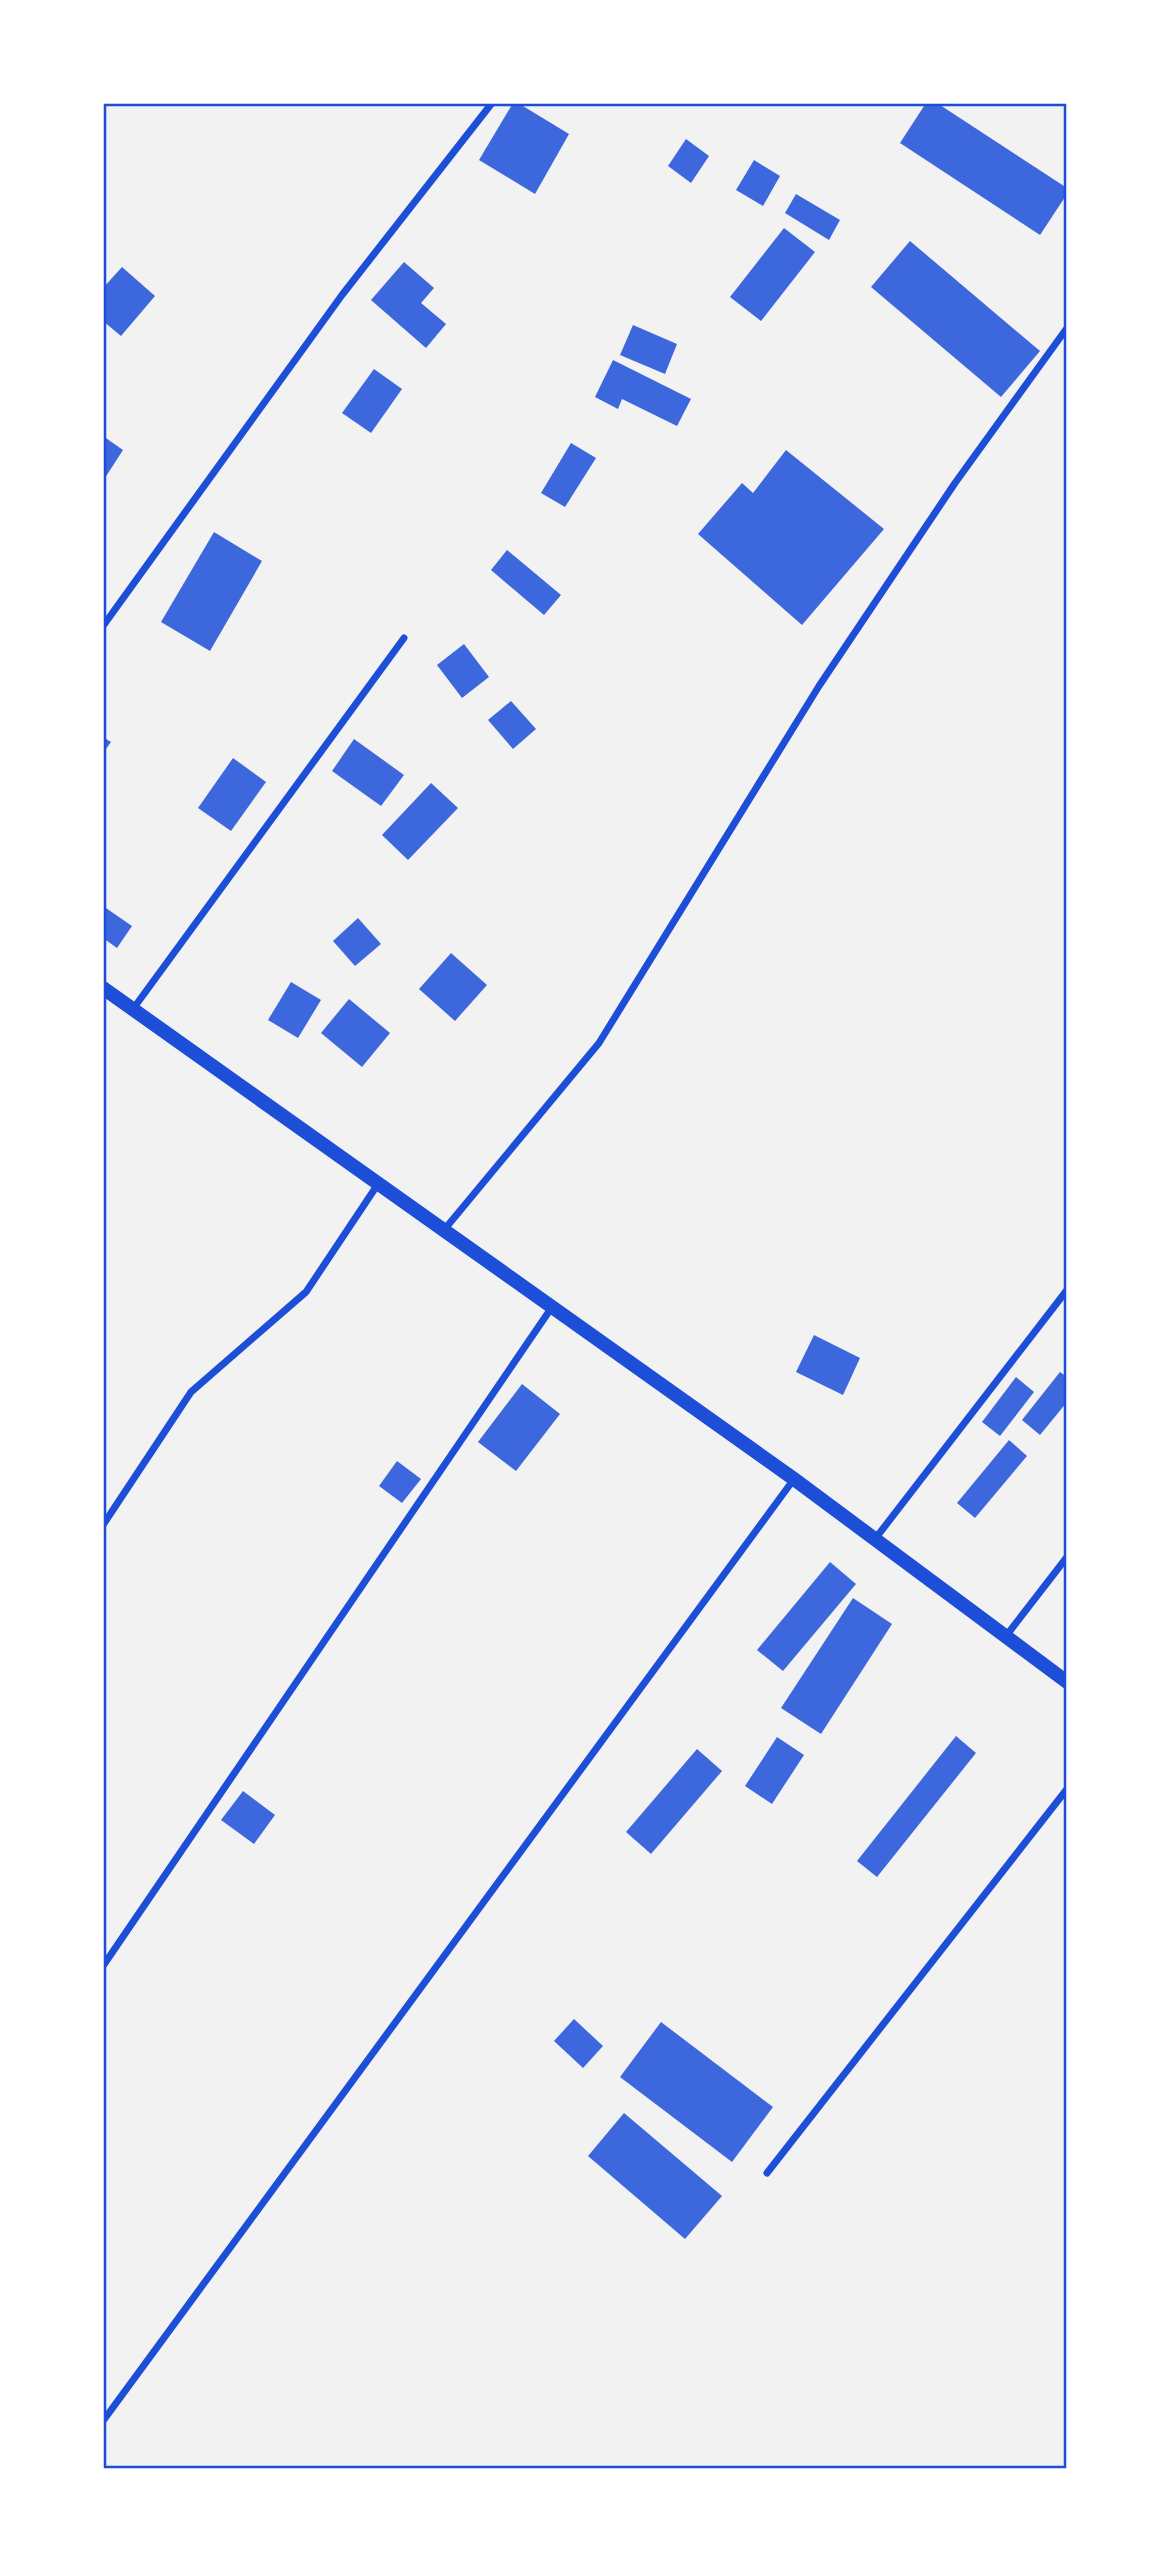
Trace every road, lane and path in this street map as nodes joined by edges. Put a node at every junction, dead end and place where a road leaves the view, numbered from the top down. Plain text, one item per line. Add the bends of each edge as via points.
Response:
1 (492, 103) edge
2 (1067, 328) edge
3 (103, 626) edge
4 (404, 638) dead end
5 (103, 988) edge
6 (133, 1009) junction
7 (378, 1184) junction
8 (444, 1230) junction
9 (1067, 1290) edge
10 (552, 1307) junction
11 (794, 1479) junction
12 (103, 1525) edge
13 (875, 1539) junction
14 (1067, 1557) edge
15 (1006, 1636) junction
16 (1067, 1682) edge
17 (1067, 1789) edge
18 (103, 1966) edge
19 (767, 2173) dead end
20 (103, 2421) edge

1 - 3 street via 342,295
2 - 8 street via 955,483 820,686 599,1043
4 - 6 street
5 - 6 main road
6 - 7 main road
7 - 8 main road
7 - 12 street via 306,1292 191,1392
8 - 10 main road
9 - 13 street
10 - 11 main road
10 - 18 street
11 - 13 main road
11 - 20 street
13 - 15 main road
14 - 15 street
15 - 16 main road
17 - 19 street

